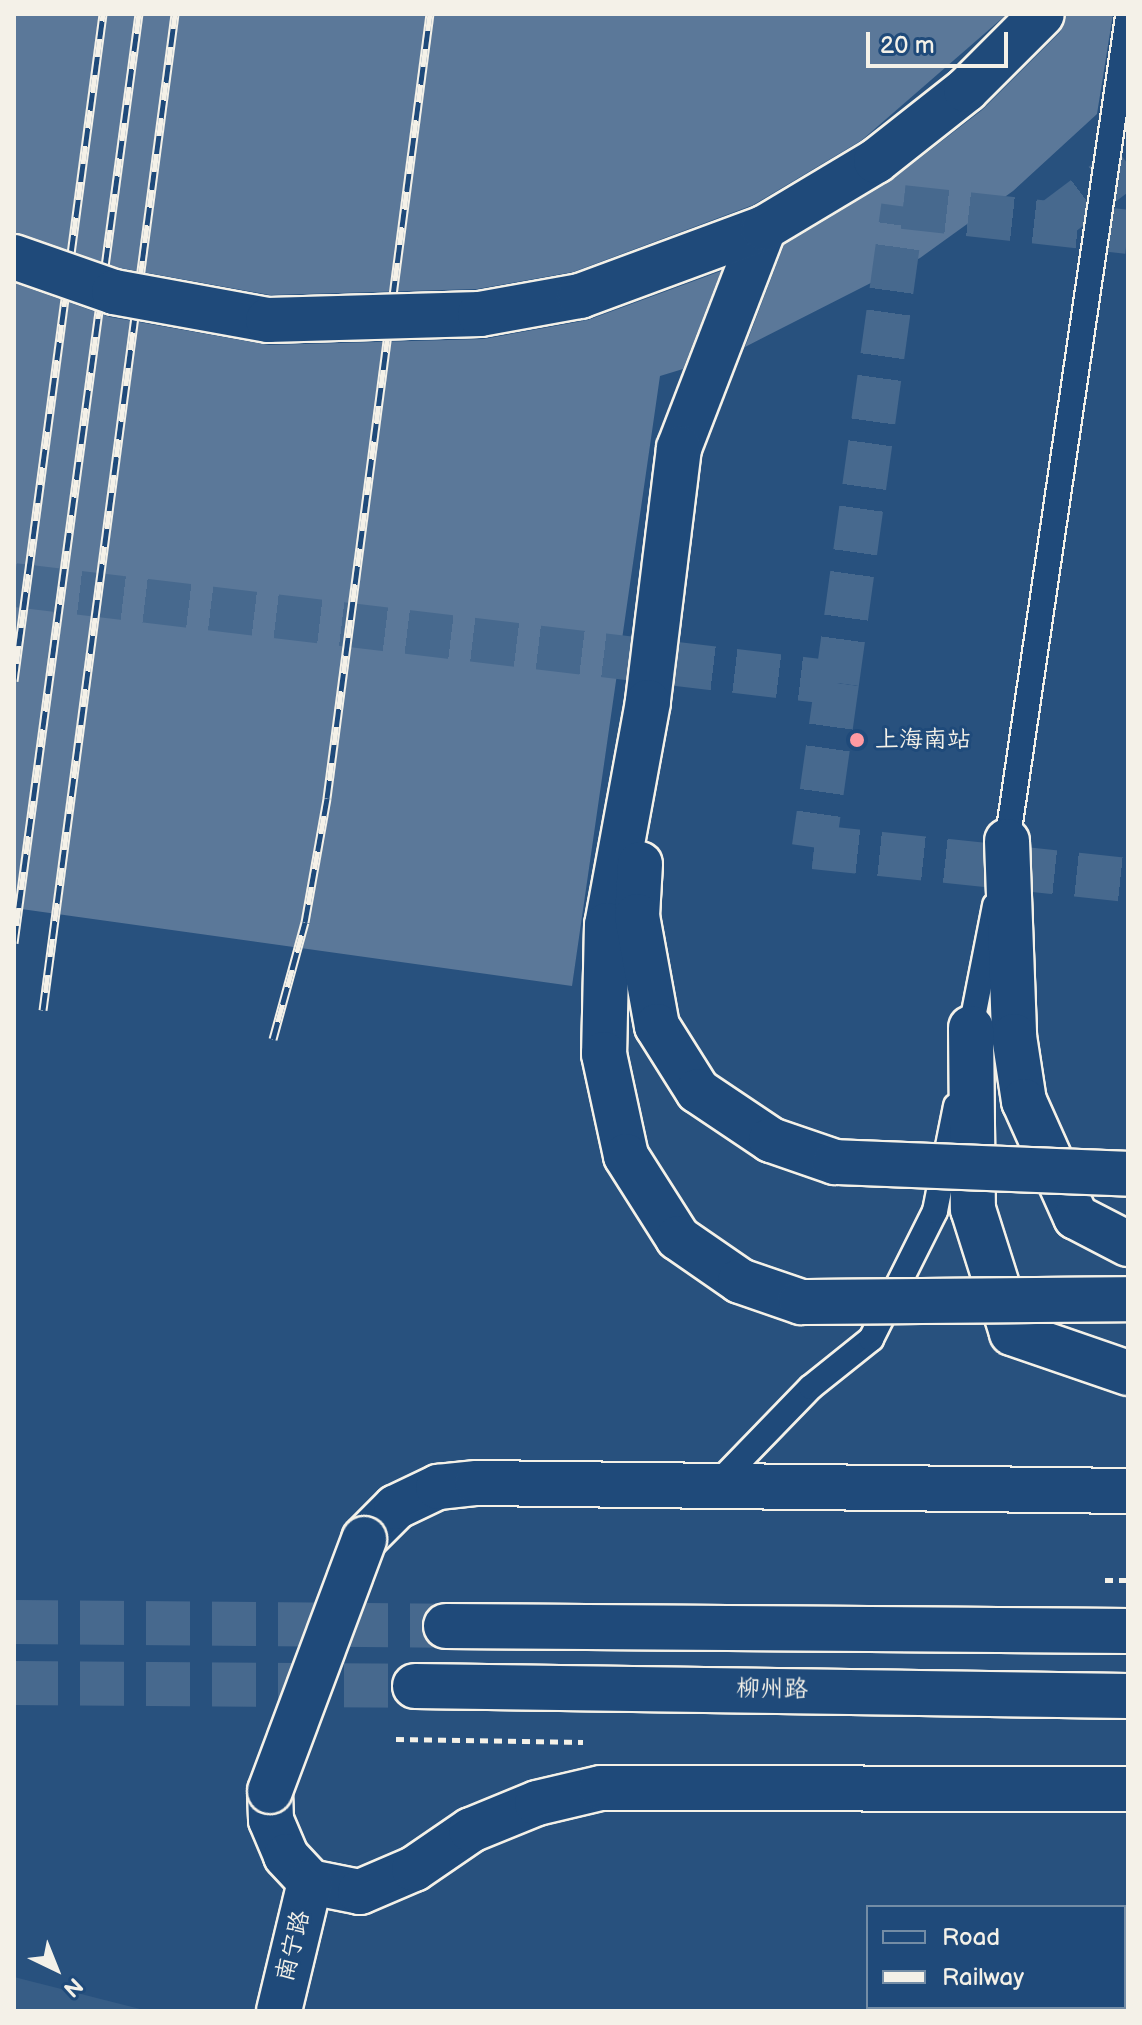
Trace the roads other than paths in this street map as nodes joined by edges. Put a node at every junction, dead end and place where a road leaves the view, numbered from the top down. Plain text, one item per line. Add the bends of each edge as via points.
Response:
1 (1042, 14) edge
2 (1128, 17) edge
3 (764, 228) junction
4 (14, 257) edge
5 (648, 702) junction
6 (1007, 841) junction
7 (971, 1028) junction
8 (1128, 1174) edge
9 (1127, 1244) edge
10 (1128, 1299) edge
11 (1128, 1373) edge
12 (714, 1487) junction
13 (1128, 1491) edge
14 (446, 1626) tunnel mouth
15 (1128, 1631) edge
16 (415, 1686) tunnel mouth
17 (1128, 1696) edge
18 (1128, 1789) edge
19 (310, 1882) junction
20 (279, 2011) edge

1 - 3 main road, bridge via 966,90 876,161
2 - 6 lane
3 - 4 main road, bridge via 580,296 480,314 353,324 191,309
3 - 5 main road, bridge via 679,448
5 - 8 main road, bridge via 637,916 657,1026 698,1091 771,1140 835,1162
5 - 10 main road, bridge via 607,925 604,1054 626,1156 678,1238 740,1281 801,1302
6 - 7 lane
6 - 9 main road via 1014,1036 1024,1101 1076,1217
7 - 11 main road via 973,1209 1012,1333
7 - 12 lane via 935,1211 907,1278 871,1339 811,1387
12 - 13 main road
12 - 19 main road, bridge via 438,1487 396,1507 364,1539 270,1791 271,1820 286,1856
14 - 15 main road
16 - 17 main road, 柳州路
18 - 19 main road via 601,1788 537,1803 471,1830 414,1869 360,1892
19 - 20 main road, 南宁路

